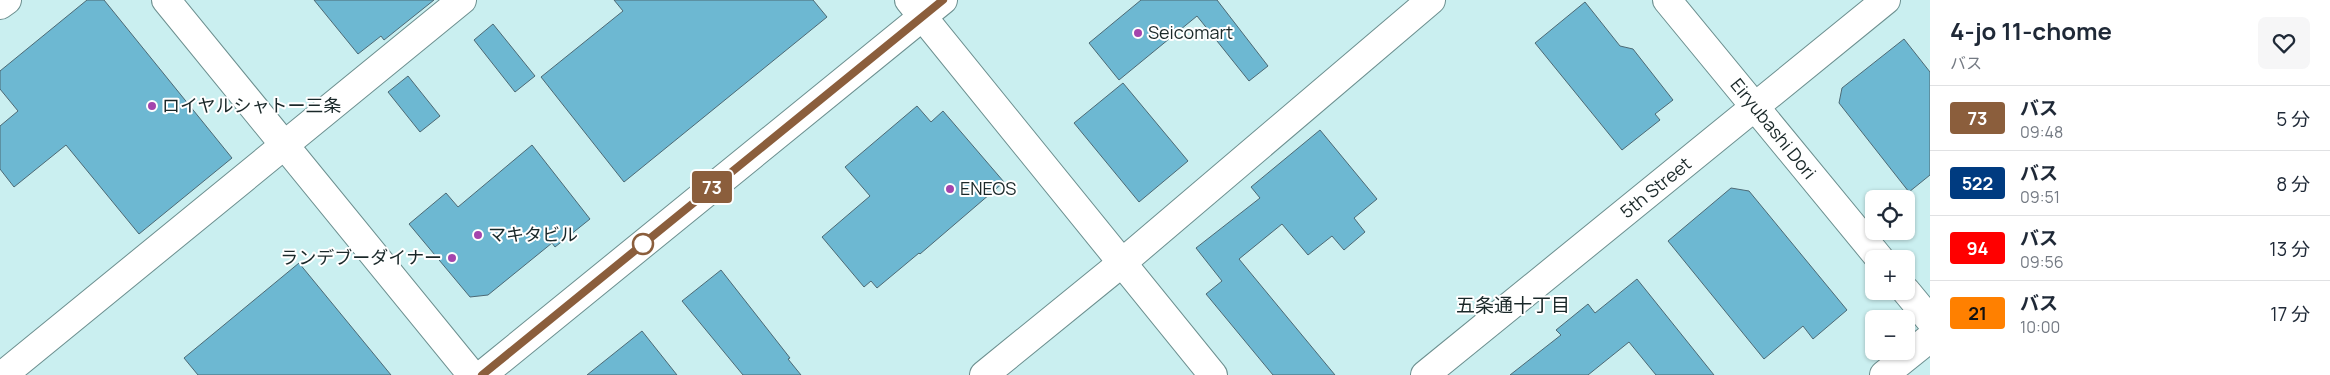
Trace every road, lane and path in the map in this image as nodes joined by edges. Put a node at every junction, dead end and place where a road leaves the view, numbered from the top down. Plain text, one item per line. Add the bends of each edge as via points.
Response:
1 (7, 0) edge
2 (166, 0) edge
3 (462, 0) edge
4 (1431, 0) edge
5 (1667, 0) edge
6 (1886, 0) edge
7 (0, 5) edge
8 (924, 5) edge
9 (1755, 107) junction
10 (285, 145) junction
11 (1873, 250) edge
12 (1123, 262) junction
13 (1913, 300) edge
14 (1930, 320) edge
15 (1930, 338) edge
16 (3, 375) edge
17 (472, 375) edge
18 (482, 375) edge
19 (984, 375) edge
20 (1214, 375) edge
21 (1425, 375) edge
22 (1884, 375) edge

1 - 7 main road
2 - 10 main road
3 - 10 main road
4 - 12 main road
5 - 9 main road, Eiryubashi Dori
6 - 9 main road, 5th Street
8 - 12 main road
8 - 18 main road
9 - 11 main road, Eiryubashi Dori
9 - 21 main road, 5th Street
10 - 16 main road
10 - 17 main road
12 - 19 main road
12 - 20 main road
13 - 14 main road
15 - 22 main road

